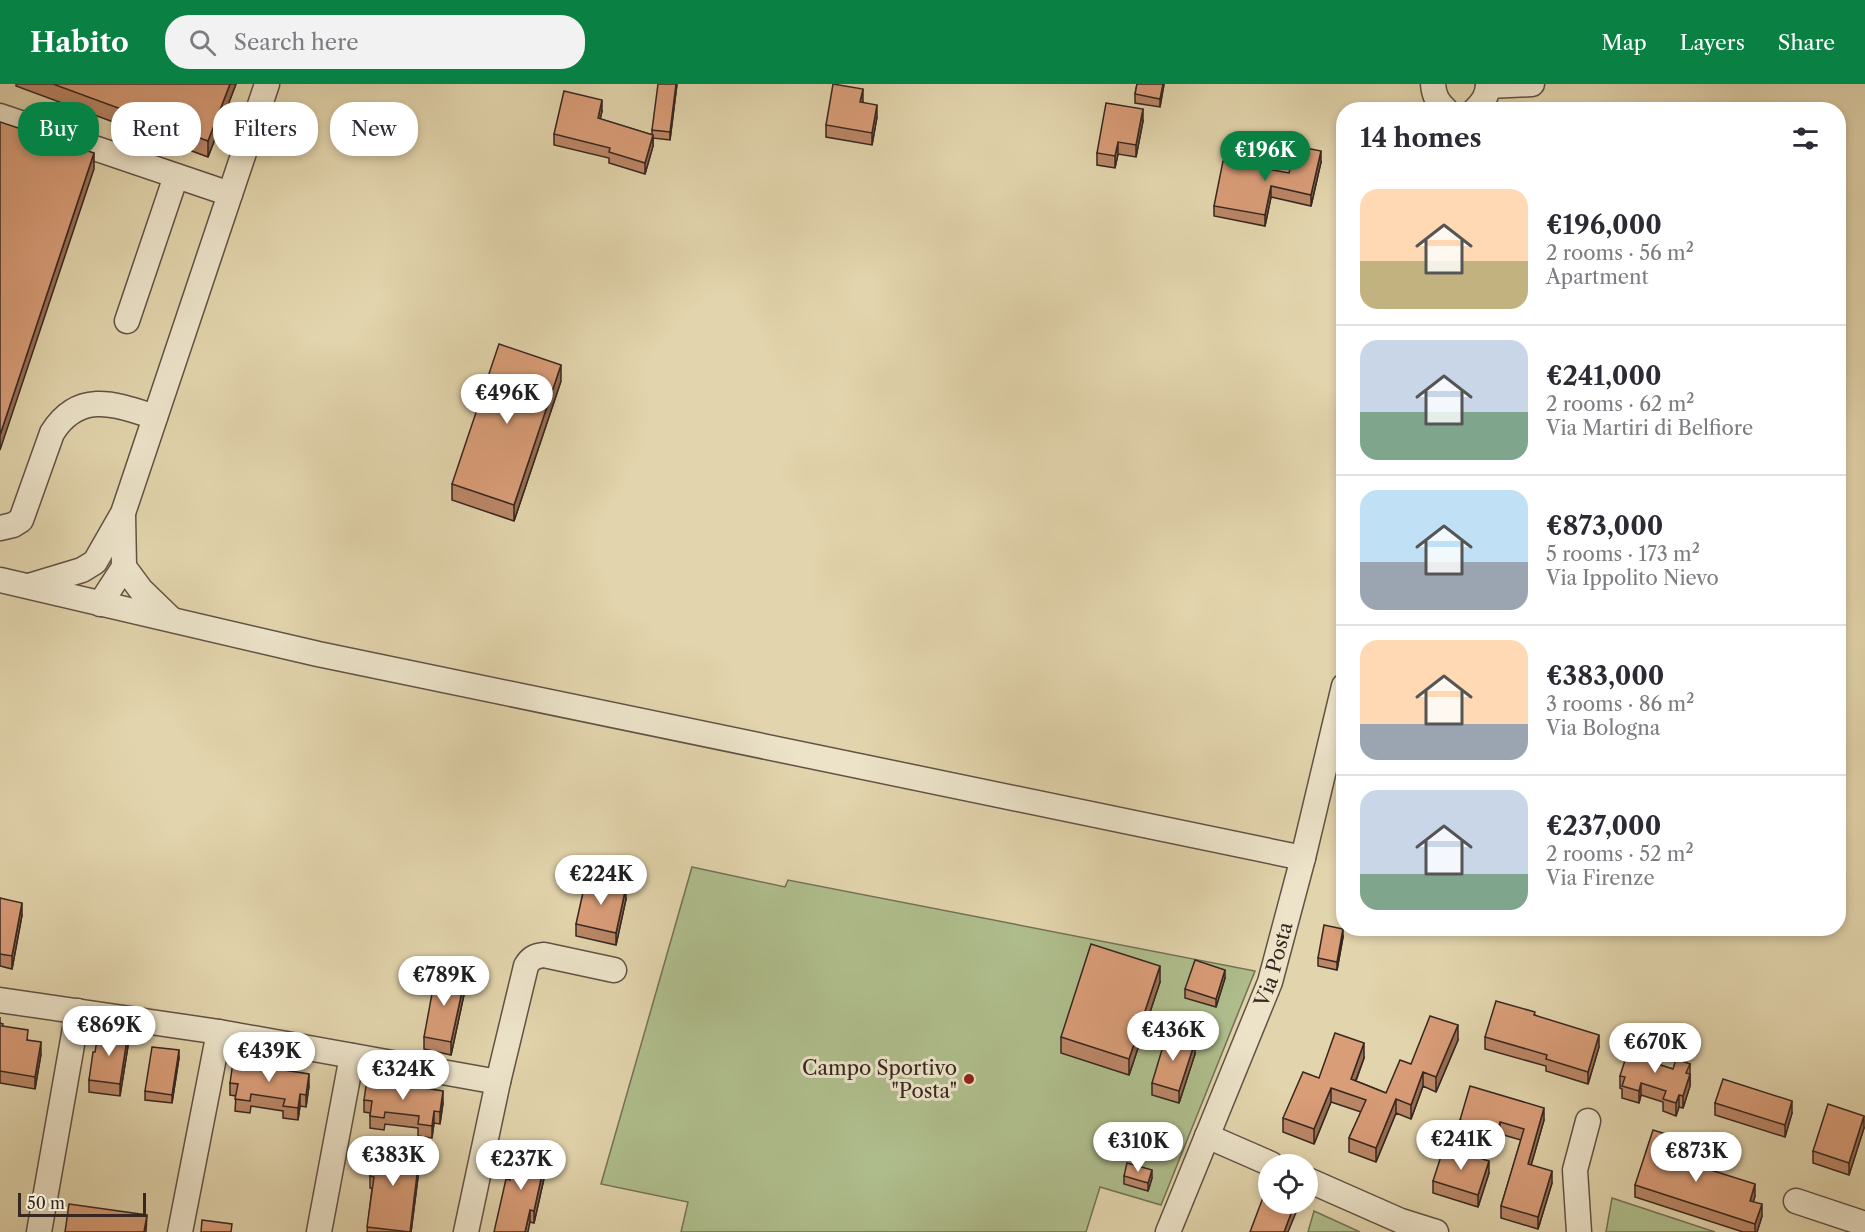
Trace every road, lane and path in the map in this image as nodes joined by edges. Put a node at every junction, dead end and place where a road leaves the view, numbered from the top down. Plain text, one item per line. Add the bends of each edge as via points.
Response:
1 (267, 84) edge
2 (1433, 84) edge
3 (1532, 84) edge
4 (1488, 85) edge
5 (1438, 102) edge
6 (1483, 102) edge
7 (0, 116) edge
8 (176, 176) junction
9 (230, 194) junction
10 (128, 321) dead end
11 (155, 417) junction
12 (123, 513) junction
13 (0, 528) edge
14 (95, 562) junction
15 (124, 567) junction
16 (0, 580) edge
17 (28, 586) junction
18 (100, 604) junction
19 (173, 621) junction
20 (1336, 720) edge
21 (1303, 858) junction
22 (615, 970) dead end
23 (0, 1000) edge
24 (78, 1011) junction
25 (219, 1032) junction
26 (352, 1056) junction
27 (498, 1082) junction
28 (1588, 1121) dead end
29 (1207, 1136) junction
30 (1258, 1158) edge
31 (1318, 1184) edge
32 (1796, 1201) dead end
33 (1865, 1224) edge
34 (39, 1232) edge
35 (180, 1232) edge
36 (320, 1232) edge
37 (466, 1232) edge
38 (1168, 1232) edge
39 (1436, 1232) edge
40 (1579, 1232) edge

1 - 9 street
2 - 5 street
3 - 4 street
4 - 6 street
7 - 8 street
8 - 9 street
8 - 10 street
9 - 11 street
11 - 12 street
11 - 13 street via 104,403 68,413 52,433 21,520
12 - 14 street
12 - 15 street
14 - 17 street via 82,570
14 - 18 street
15 - 18 street
15 - 19 street
16 - 17 street
17 - 18 street
18 - 19 street
19 - 21 street via 329,657
20 - 21 street, Via Posta
21 - 29 street, Via Posta via 1270,982
22 - 27 street via 543,956 530,960
23 - 24 street
24 - 25 street
24 - 34 street
25 - 26 street
25 - 35 street
26 - 27 street
26 - 36 street
27 - 37 street
28 - 40 street via 1575,1170
29 - 30 street
29 - 38 street, Via Posta
31 - 39 street
32 - 33 street

